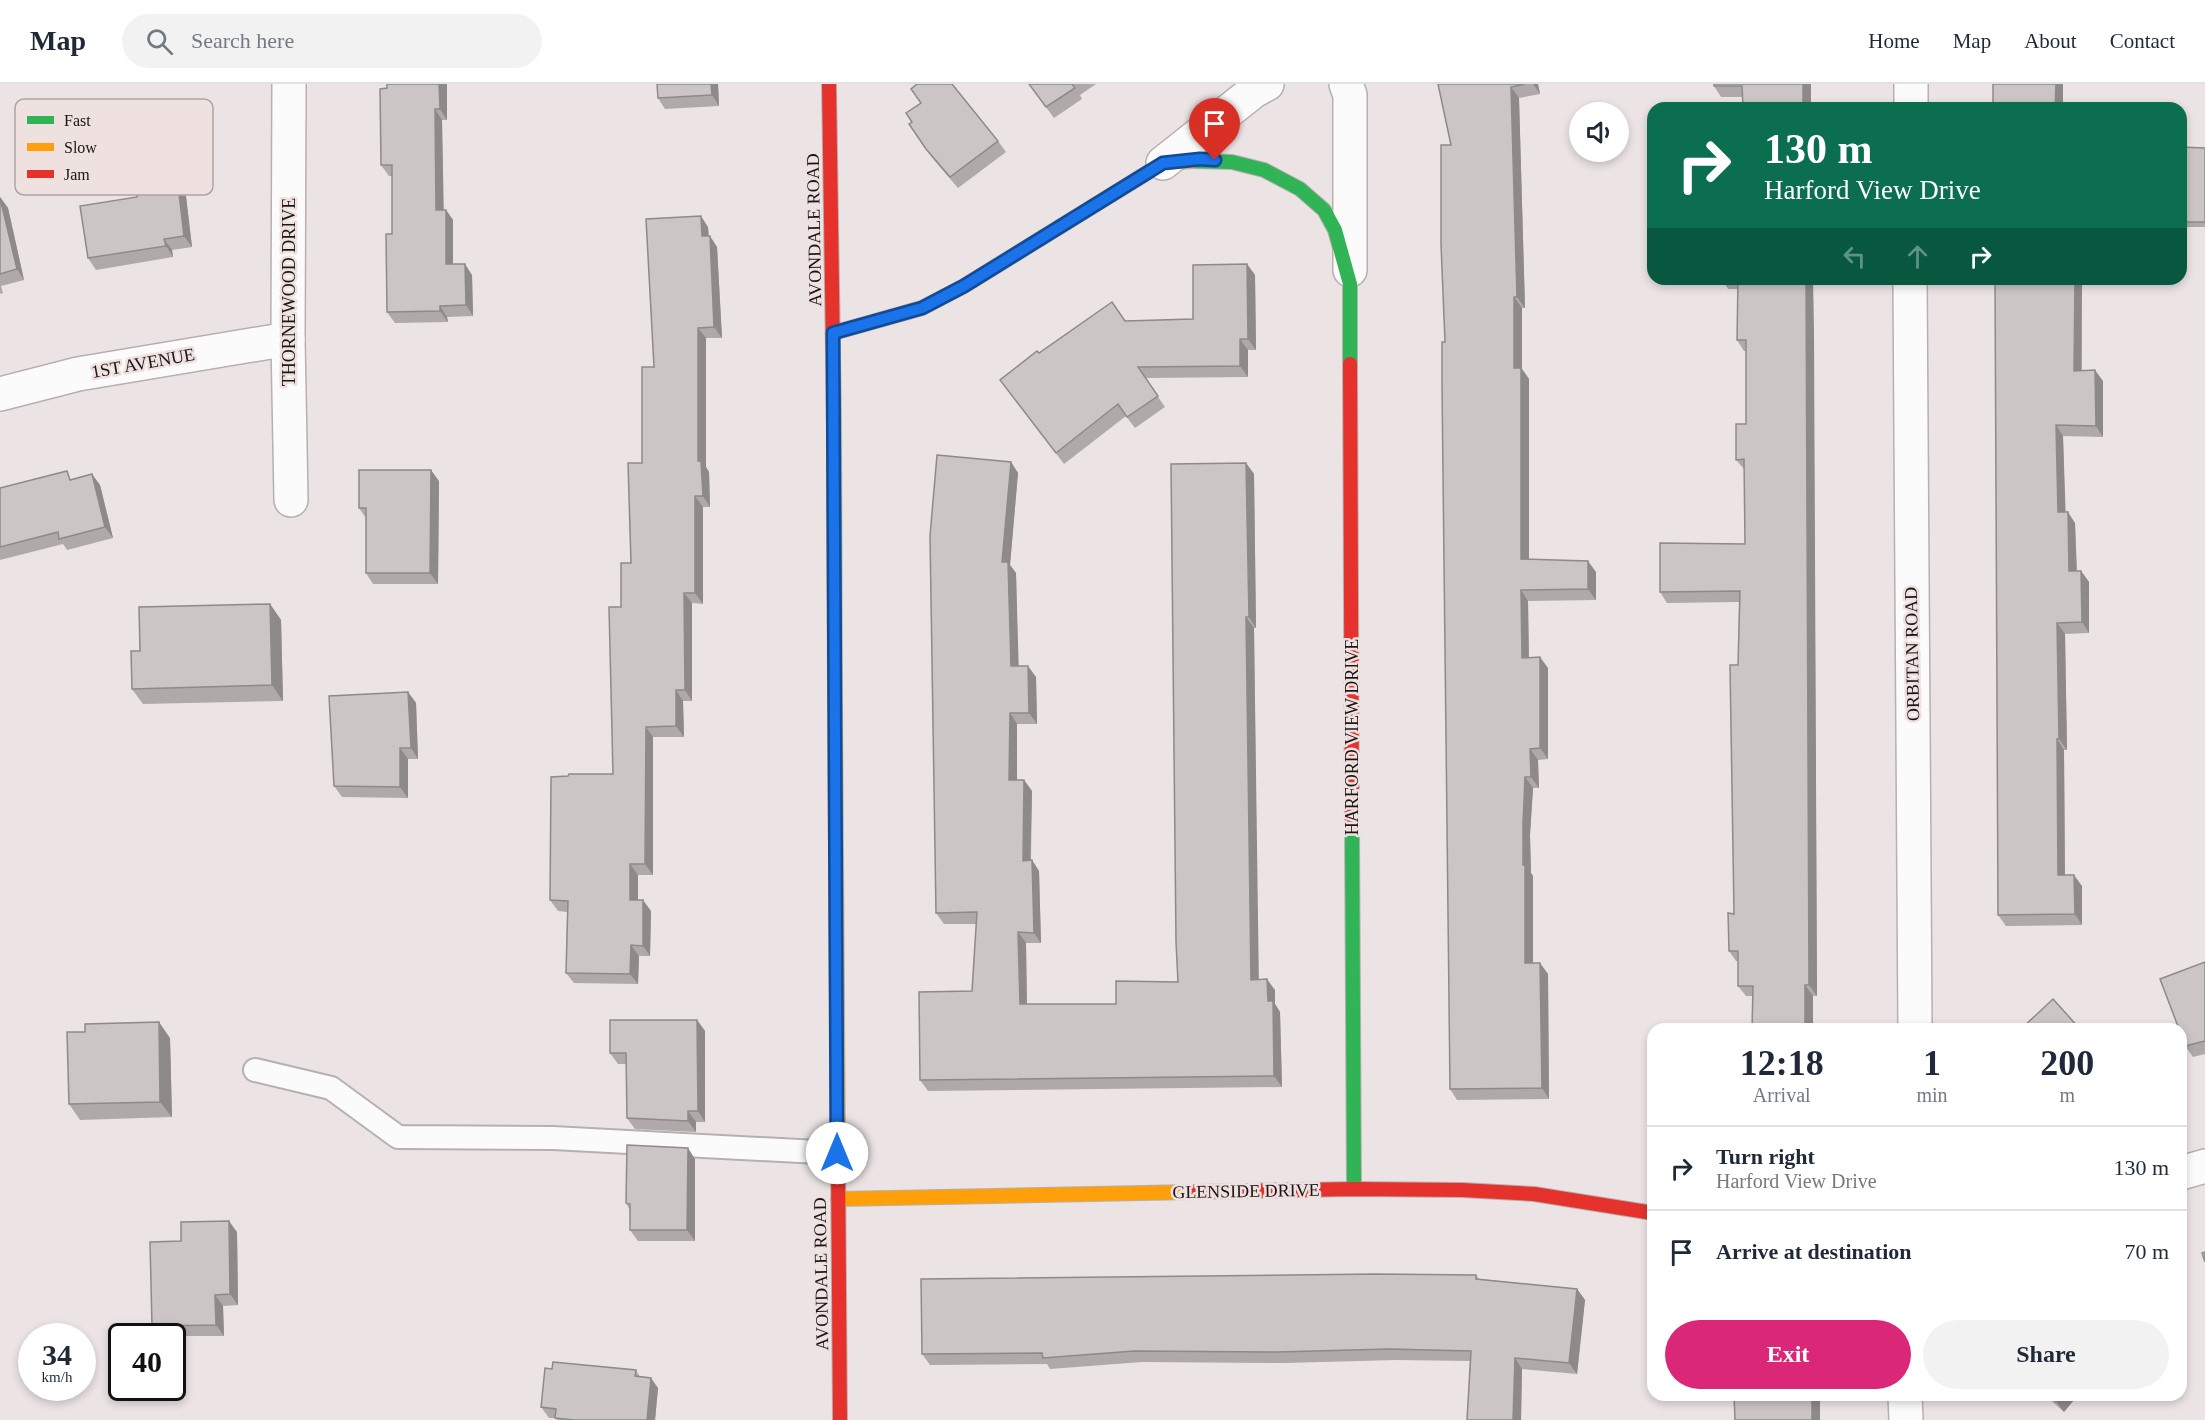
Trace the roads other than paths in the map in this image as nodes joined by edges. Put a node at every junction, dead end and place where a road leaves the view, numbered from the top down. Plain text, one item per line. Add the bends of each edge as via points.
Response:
1 (289, 84) edge
2 (829, 84) edge
3 (1267, 84) edge
4 (1346, 84) edge
5 (1911, 84) edge
6 (1911, 102) edge
7 (1163, 163) junction
8 (1350, 284) junction
9 (1910, 285) edge
10 (833, 333) junction
11 (288, 339) junction
12 (0, 394) edge
13 (291, 500) dead end
14 (1915, 1023) edge
15 (255, 1070) dead end
16 (837, 1153) junction
17 (2205, 1166) edge
18 (2187, 1171) edge
19 (1354, 1189) junction
20 (838, 1199) junction
21 (1647, 1212) edge
22 (1905, 1401) edge
23 (840, 1420) edge
24 (1906, 1420) edge

1 - 11 street, THORNEWOOD DRIVE
2 - 10 street, AVONDALE ROAD
3 - 7 street, HARFORD VIEW DRIVE
4 - 8 street, HARFORD VIEW DRIVE via 1350,95
5 - 6 street
7 - 8 street, HARFORD VIEW DRIVE via 1230,161 1257,166 1287,180 1326,212
7 - 10 street, HARFORD VIEW DRIVE via 933,303
8 - 19 street, HARFORD VIEW DRIVE
9 - 14 street, ORBITAN ROAD
10 - 16 street, AVONDALE ROAD
11 - 12 street, 1ST AVENUE via 78,374
11 - 13 street, THORNEWOOD DRIVE
15 - 16 lane via 331,1088 398,1137 554,1138
16 - 20 street, AVONDALE ROAD
17 - 18 street
19 - 20 street, GLENSIDE DRIVE
19 - 21 street, GLENSIDE DRIVE via 1534,1194
20 - 23 street, AVONDALE ROAD
22 - 24 street

